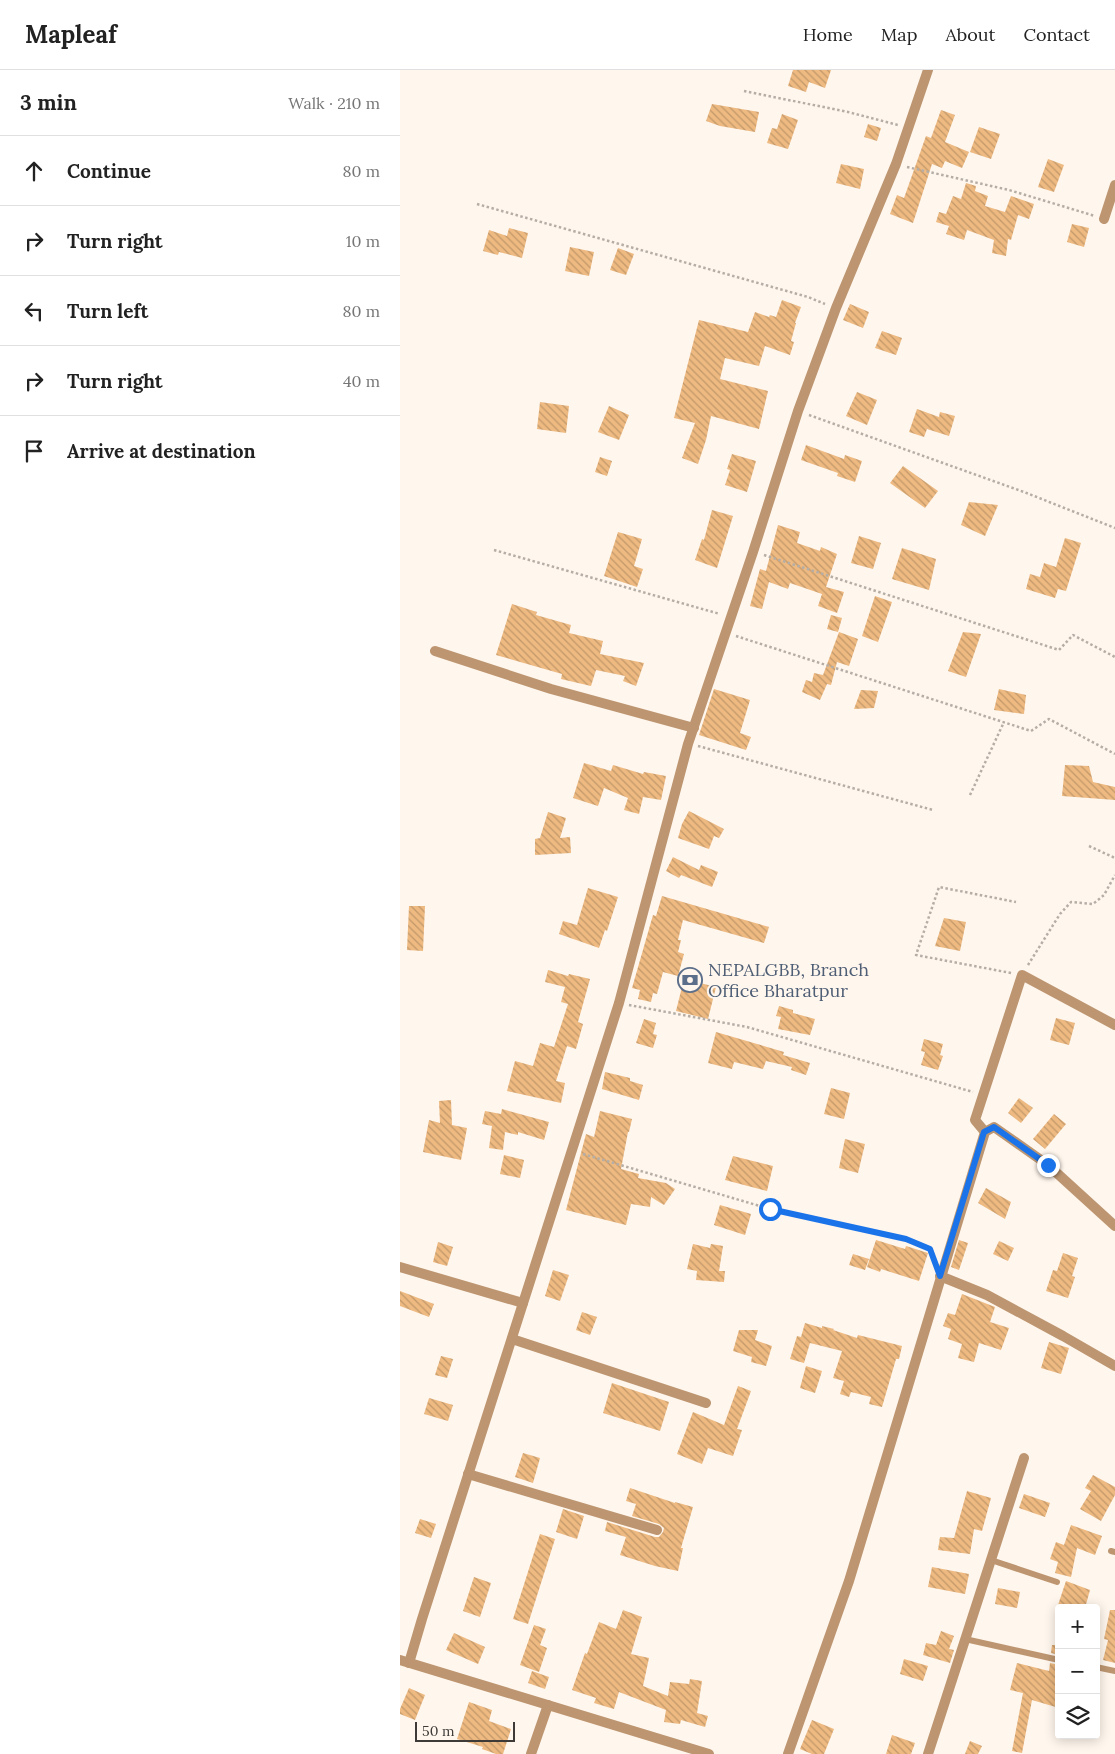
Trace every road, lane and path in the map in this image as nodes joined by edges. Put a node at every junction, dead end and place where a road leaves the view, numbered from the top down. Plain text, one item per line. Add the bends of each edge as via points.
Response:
1 (928, 70) edge
2 (744, 92) dead end
3 (909, 128) junction
4 (896, 164) junction
5 (1115, 185) edge
6 (477, 204) dead end
7 (1104, 219) joint
8 (836, 308) junction
9 (798, 411) junction
10 (1115, 528) edge
11 (494, 550) dead end
12 (753, 552) junction
13 (731, 617) junction
14 (726, 633) junction
15 (435, 651) dead end
16 (1115, 657) edge
17 (1004, 722) junction
18 (694, 728) junction
19 (688, 744) junction
20 (1115, 754) edge
21 (970, 795) dead end
22 (933, 810) dead end
23 (1089, 846) dead end
24 (1115, 858) edge
25 (1115, 875) edge
26 (1016, 902) dead end
27 (1022, 975) junction
28 (619, 1003) junction
29 (1115, 1025) edge
30 (984, 1095) junction
31 (984, 1132) junction
32 (572, 1150) junction
33 (1115, 1226) edge
34 (400, 1266) edge
35 (940, 1276) junction
36 (523, 1303) junction
37 (512, 1339) junction
38 (1115, 1366) edge
39 (706, 1403) dead end
40 (1024, 1458) dead end
41 (468, 1474) junction
42 (657, 1530) dead end
43 (991, 1560) junction
44 (1057, 1582) dead end
45 (965, 1639) junction
46 (1055, 1659) edge
47 (405, 1661) edge
48 (1100, 1668) edge
49 (1115, 1671) edge
50 (548, 1705) junction
51 (531, 1754) edge
52 (709, 1754) edge
53 (788, 1754) edge
54 (928, 1754) edge

1 - 3 street
2 - 3 path via 848,112
3 - 4 street
4 - 7 path via 1009,190
4 - 8 street
5 - 7 street
6 - 8 path via 808,297
8 - 9 street
9 - 10 path
9 - 12 street
11 - 13 path
12 - 13 street
12 - 16 path via 1059,650 1073,635
13 - 14 street
14 - 17 path
14 - 18 street
15 - 18 street via 551,689
17 - 20 path via 1031,731 1048,719
17 - 21 path
18 - 19 street
19 - 22 path
19 - 28 street
23 - 24 path
25 - 27 path via 1104,895 1093,904 1072,902 1060,914
26 - 27 path via 939,887 916,955
27 - 29 street
27 - 30 street
28 - 30 path via 747,1027
28 - 32 street
30 - 31 street via 975,1120
31 - 33 street via 994,1127 1048,1165
31 - 35 street
32 - 35 path via 770,1209 906,1239 930,1249
32 - 36 street
34 - 36 street
35 - 38 street via 987,1295
35 - 53 street via 848,1581
36 - 37 street
37 - 39 street
37 - 41 street
40 - 43 street
41 - 42 street
41 - 47 street
43 - 44 lane
43 - 45 street
45 - 46 lane
45 - 54 street
47 - 50 street
48 - 49 lane
50 - 51 street
50 - 52 street

